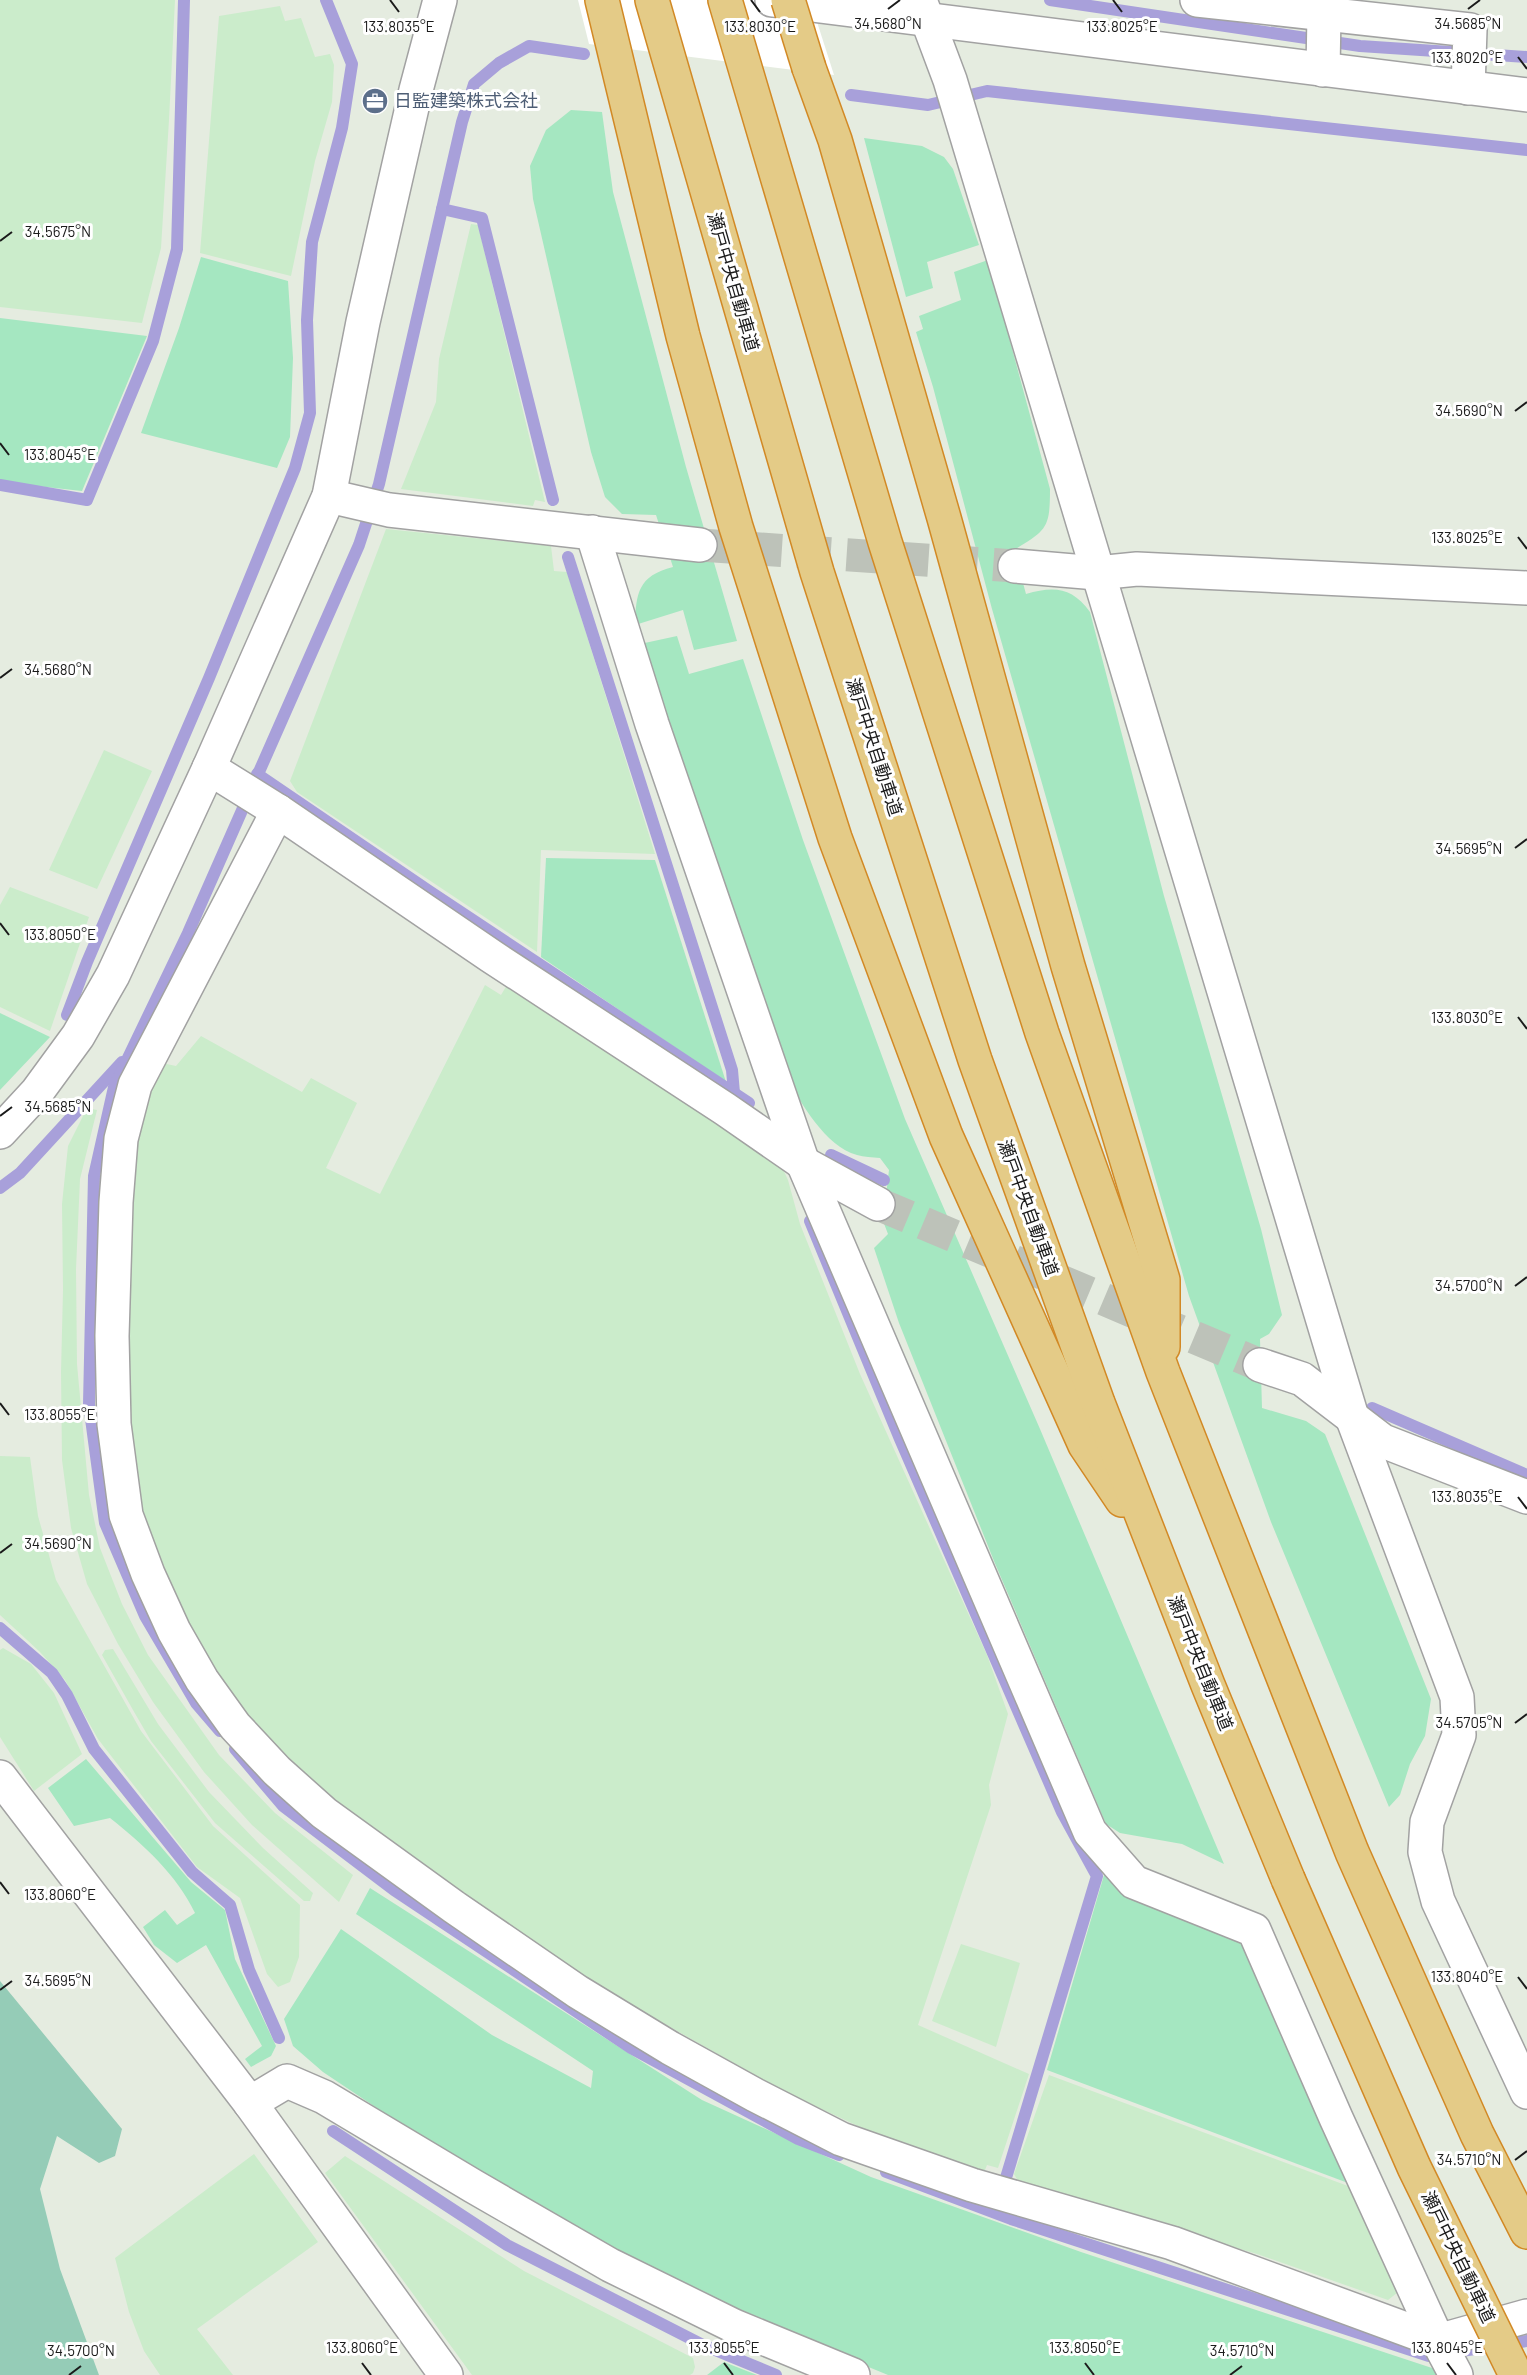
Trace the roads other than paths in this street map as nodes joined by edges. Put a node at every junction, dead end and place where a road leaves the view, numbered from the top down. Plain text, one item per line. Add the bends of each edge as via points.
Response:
1 (440, 0) edge
2 (602, 0) edge
3 (652, 0) edge
4 (725, 0) edge
5 (772, 0) edge
6 (788, 0) edge
7 (1197, 0) edge
8 (924, 11) edge
9 (1324, 42) junction
10 (1469, 64) junction
11 (1527, 95) edge
12 (359, 503) junction
13 (592, 532) junction
14 (700, 545) tunnel mouth
15 (1015, 566) tunnel mouth
16 (1097, 573) junction
17 (1527, 588) edge
18 (209, 768) junction
19 (259, 800) junction
20 (0, 1132) edge
21 (802, 1163) junction
22 (878, 1204) tunnel mouth
23 (1260, 1365) tunnel mouth
24 (1163, 1372) junction
25 (1352, 1417) junction
26 (1527, 1497) edge
27 (1155, 1549) junction
28 (0, 1777) edge
29 (1527, 2092) edge
30 (250, 2103) junction
31 (1527, 2232) edge
32 (1527, 2316) edge
33 (1446, 2356) edge
34 (446, 2375) edge
35 (853, 2375) edge
36 (1516, 2375) edge

1 - 12 street via 366,310
2 - 27 highway via 683,336 730,505 835,838 946,1136 1085,1445
3 - 27 highway, 瀬戸中央自動車道 via 817,572 975,1060 1098,1403
4 - 24 highway via 885,542 1042,1033
5 - 8 street
6 - 24 highway, bridge via 835,140 1068,966 1163,1280
7 - 9 street
8 - 9 street
8 - 16 street via 950,80
9 - 10 street
9 - 10 street via 1470,30
10 - 11 street
12 - 13 street
12 - 18 street
13 - 14 street
13 - 21 street via 652,724
15 - 16 street
16 - 17 street via 1137,569
16 - 25 street
18 - 19 street
18 - 20 street via 113,975 78,1036 37,1092
19 - 21 street
19 - 33 street via 135,1085 122,1140 113,1280 114,1424 126,1515 174,1631 235,1726 324,1813 578,1992 736,2084 841,2139 1000,2194 1172,2243
21 - 22 street
21 - 33 street via 1090,1832 1134,1882 1254,1930
23 - 25 street via 1302,1379
24 - 31 highway via 1352,1852 1477,2134
25 - 26 street via 1383,1441
25 - 29 street via 1457,1696 1459,1734 1427,1822 1425,1852 1438,1901
27 - 36 highway, 瀬戸中央自動車道, bridge via 1288,1879 1414,2167
28 - 30 street
30 - 34 street
30 - 35 street via 287,2081 324,2097 610,2265 734,2326
32 - 33 street

